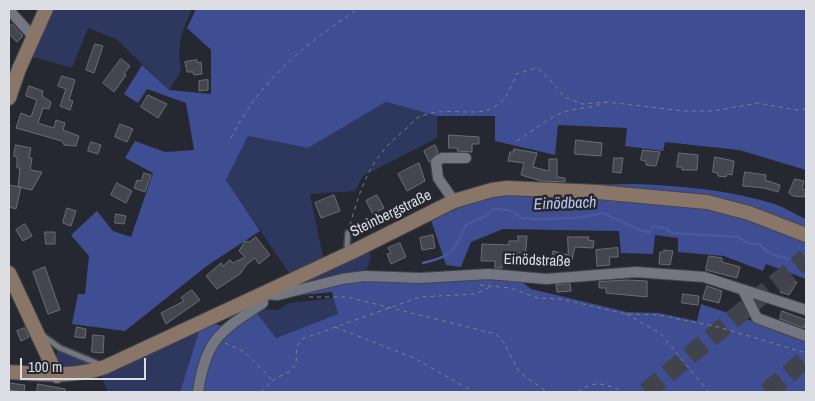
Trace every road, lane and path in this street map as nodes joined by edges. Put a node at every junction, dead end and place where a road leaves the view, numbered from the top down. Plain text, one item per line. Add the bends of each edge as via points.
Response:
1 (46, 9) edge
2 (358, 9) edge
3 (9, 10) edge
4 (34, 34) junction
5 (14, 71) edge
6 (9, 98) edge
7 (607, 102) junction
8 (806, 109) edge
9 (231, 138) dead end
10 (517, 141) dead end
11 (466, 158) dead end
12 (454, 202) junction
13 (348, 233) joint
14 (806, 235) edge
15 (350, 253) junction
16 (9, 273) edge
17 (743, 290) junction
18 (263, 294) junction
19 (306, 297) dead end
20 (390, 309) junction
21 (806, 310) edge
22 (626, 314) junction
23 (333, 326) junction
24 (35, 331) junction
25 (806, 336) edge
26 (216, 339) junction
27 (806, 353) edge
28 (105, 367) junction
29 (9, 372) edge
30 (58, 376) junction
31 (273, 380) junction
32 (198, 392) edge
33 (261, 392) edge
34 (474, 392) edge
35 (547, 392) edge
36 (578, 392) edge
37 (624, 392) edge
38 (709, 392) edge

1 - 4 main road
2 - 9 path via 318,35 278,73 249,105
3 - 4 street
4 - 5 main road
5 - 6 main road
7 - 8 path via 684,111 713,111 758,103
7 - 10 path via 551,117
7 - 13 path via 582,104 564,97 538,68 516,74 512,88 499,106 485,111 438,112 419,116 388,143 368,170
11 - 12 street via 442,158 436,162 438,178
12 - 14 main road, Steinbergstraße via 477,192 507,188 653,196 728,206
12 - 15 main road, Steinbergstraße
13 - 15 lane
15 - 18 main road, Steinbergstraße
16 - 24 main road
17 - 18 street, Einödstraße via 704,278 636,272 546,279 469,274 420,278 365,276 278,295
17 - 21 street, Einödstraße
17 - 25 street via 757,318
18 - 26 street via 263,303 231,324
18 - 28 main road, Steinbergstraße
19 - 20 path via 346,297
20 - 22 path via 420,297 475,294 492,286
20 - 23 path
20 - 35 path via 496,334 518,372
22 - 27 path via 659,315 718,327
22 - 38 path via 660,333
23 - 31 path via 302,339 297,346 296,364
23 - 34 path via 414,358
24 - 28 lane via 60,348
24 - 30 main road
26 - 31 path via 246,352
26 - 32 street via 208,349
28 - 30 main road, Steinbergstraße via 87,373
29 - 30 main road, Steinbergstraße
31 - 33 path
36 - 37 path via 591,384 603,383

